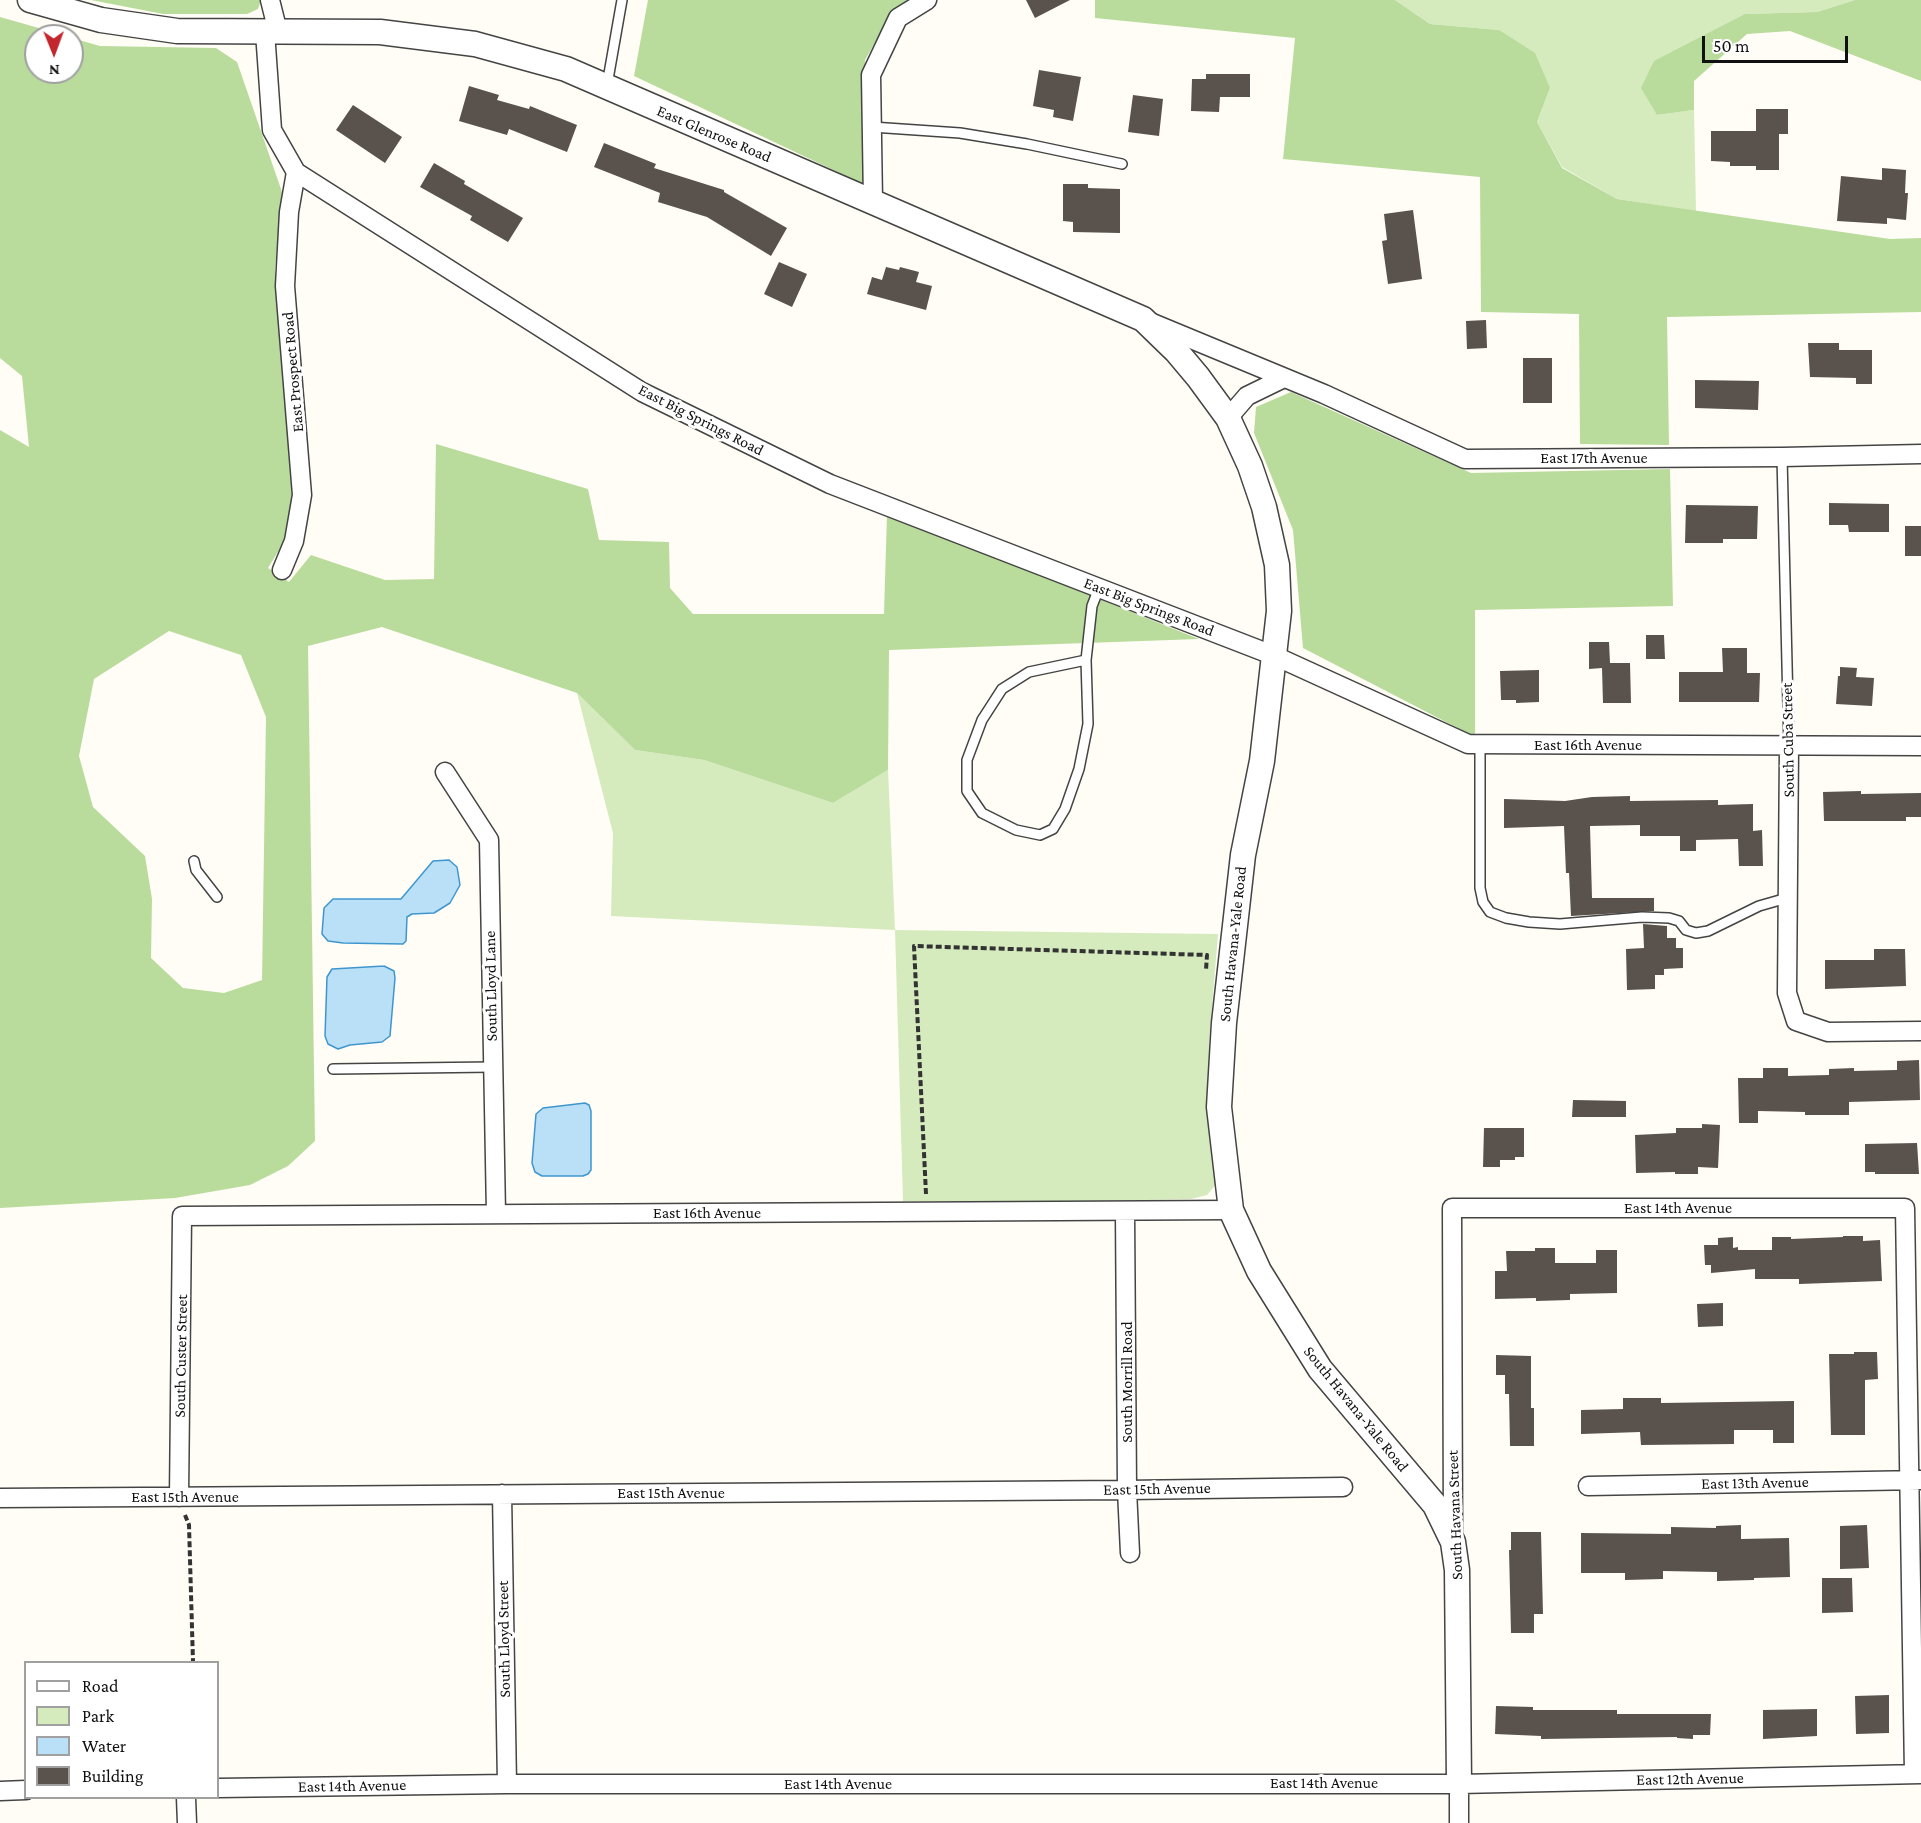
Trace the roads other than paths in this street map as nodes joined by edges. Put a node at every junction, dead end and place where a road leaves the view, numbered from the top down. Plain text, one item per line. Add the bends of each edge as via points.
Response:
1 (30, 0) edge
2 (270, 0) edge
3 (622, 0) edge
4 (927, 0) edge
5 (271, 32) junction
6 (607, 87) junction
7 (872, 127) junction
8 (1122, 164) dead end
9 (296, 172) junction
10 (873, 202) junction
11 (1143, 319) junction
12 (1284, 378) junction
13 (1228, 418) junction
14 (1921, 454) edge
15 (1782, 457) junction
16 (282, 570) dead end
17 (1099, 588) junction
18 (1275, 656) junction
19 (1086, 660) junction
20 (1480, 744) junction
21 (1921, 746) edge
22 (1789, 747) junction
23 (445, 772) dead end
24 (194, 861) dead end
25 (217, 897) dead end
26 (1787, 898) junction
27 (1921, 1031) edge
28 (493, 1067) junction
29 (333, 1069) dead end
30 (1452, 1208) joint
31 (1231, 1210) junction
32 (1125, 1212) junction
33 (496, 1214) junction
34 (182, 1216) joint
35 (1916, 1480) edge
36 (1343, 1486) dead end
37 (1588, 1486) dead end
38 (1128, 1490) junction
39 (502, 1494) junction
40 (179, 1497) junction
41 (0, 1498) edge
42 (1453, 1542) junction
43 (1130, 1553) dead end
44 (1918, 1774) edge
45 (507, 1784) junction
46 (1459, 1784) junction
47 (219, 1788) edge
48 (24, 1790) edge
49 (0, 1791) edge
50 (186, 1799) edge
51 (187, 1823) edge
52 (1459, 1823) edge

1 - 5 street, East Glenrose Road via 101,20 177,32
2 - 5 street
3 - 6 lane
4 - 7 street via 898,18 871,75
5 - 6 street, East Glenrose Road via 380,32 475,44 566,69
5 - 9 street, East Big Springs Road via 272,130
6 - 10 street, East Glenrose Road
7 - 8 lane via 960,133
7 - 10 street
9 - 16 street, East Prospect Road via 289,212 285,286 302,495 294,541
9 - 17 street, East Big Springs Road via 642,392 830,484
10 - 11 street, East Glenrose Road
11 - 12 street, East 17th Avenue
11 - 13 street, South Havana-Yale Road via 1177,352
12 - 13 street via 1247,396
12 - 15 street, East 17th Avenue via 1465,459
13 - 18 street, South Havana-Yale Road via 1264,507 1277,565 1279,611
14 - 15 street, East 17th Avenue
15 - 22 lane, South Cuba Street
17 - 18 street, East Big Springs Road
17 - 19 lane via 1092,606
18 - 20 street, East 16th Avenue via 1468,744
18 - 31 street, South Havana-Yale Road via 1262,761 1243,855 1224,1023 1219,1107
19 - 19 lane via 1029,672 1002,689 982,720 967,760 967,791 982,813 1016,830 1040,835 1053,830 1079,769 1088,724
20 - 22 street, East 16th Avenue
20 - 26 lane via 1480,888 1490,912 1517,920 1560,924 1669,918 1696,933
21 - 22 street, East 16th Avenue
22 - 26 street, South Cuba Street
23 - 28 street, South Lloyd Lane via 489,840
24 - 25 lane via 196,870
26 - 27 street, South Cuba Street via 1786,993 1796,1021 1828,1032
28 - 29 lane
28 - 33 street, South Lloyd Lane
30 - 35 street, East 14th Avenue via 1905,1208
30 - 42 street, South Havana Street
31 - 32 street, East 16th Avenue
31 - 42 street, South Havana-Yale Road via 1258,1271 1320,1369 1435,1505
32 - 33 street, East 16th Avenue
32 - 38 street, South Morrill Road
33 - 34 street, East 16th Avenue
34 - 40 street, South Custer Street
35 - 37 street, East 13th Avenue
35 - 44 street
36 - 38 street, East 15th Avenue
38 - 39 street, East 15th Avenue
38 - 43 street, South Morrill Road
39 - 40 street, East 15th Avenue
39 - 45 street, South Lloyd Street
40 - 41 street, East 15th Avenue
42 - 46 street, South Havana Street via 1457,1580
44 - 46 street, East 12th Avenue
45 - 46 street, East 14th Avenue
45 - 47 street, East 14th Avenue
46 - 52 street, South Havana Street
48 - 49 street
50 - 51 street

